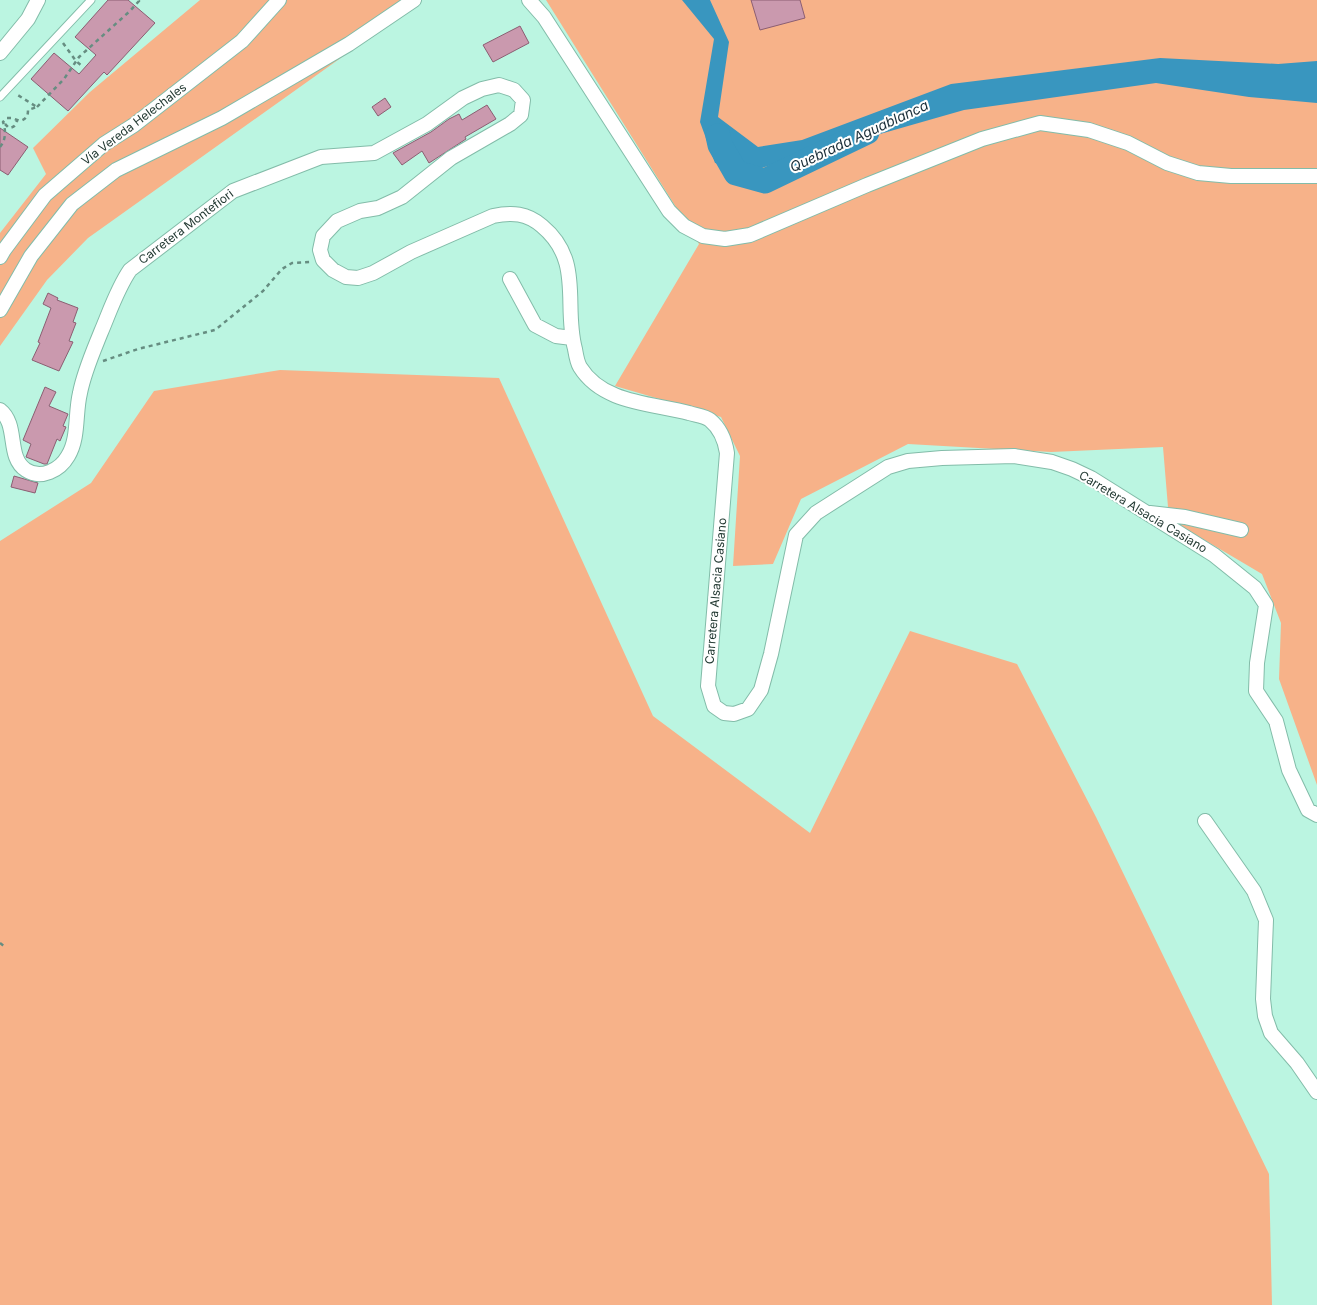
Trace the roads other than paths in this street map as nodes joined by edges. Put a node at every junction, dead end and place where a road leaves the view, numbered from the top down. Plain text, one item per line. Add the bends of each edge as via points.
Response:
1 (38, 0) edge
2 (91, 0) edge
3 (279, 0) edge
4 (414, 0) edge
5 (529, 0) edge
6 (0, 33) edge
7 (15, 36) junction
8 (0, 53) edge
9 (0, 97) edge
10 (1317, 176) edge
11 (0, 257) edge
12 (323, 260) joint
13 (510, 279) dead end
14 (0, 310) edge
15 (572, 338) junction
16 (0, 410) edge
17 (1145, 512) junction
18 (1241, 530) dead end
19 (1317, 815) edge
20 (1205, 821) dead end
21 (1317, 1092) edge

1 - 7 street
2 - 9 lane
3 - 11 street, Vía Vereda Helechales via 242,41 134,125 104,144 45,195
4 - 14 street via 349,44 222,118 116,170 72,204 31,256
5 - 10 street via 544,17 669,211 684,226 703,236 725,239 750,235 982,139 1040,123 1089,130 1198,173
6 - 7 street
7 - 8 street
12 - 15 street, Carretera Alsacia Casiano via 333,270 358,278 493,216 519,214 534,219 560,244 567,263 571,294
12 - 16 street, Carretera Montefiori via 320,250 323,236 337,220 402,197 451,158 510,124 521,115 523,100 514,90 499,84 482,89 374,153 321,157 233,191 130,270 120,285 87,367 72,448 67,459 47,474 33,474 18,463 7,416
13 - 15 street via 535,325 556,336
15 - 17 street, Carretera Alsacia Casiano via 579,366 590,381 636,403 709,419 724,437 727,453 708,686 714,706 724,713 734,714 748,709 761,690 772,654 796,535 816,513 888,467 908,461 942,458 1014,456 1052,462 1091,478
17 - 18 street
17 - 19 street, Carretera Alsacia Casiano via 1214,555 1255,588 1266,605 1256,663 1256,691 1276,721 1289,770 1308,810
20 - 21 street via 1254,891 1266,920 1263,998 1271,1033

